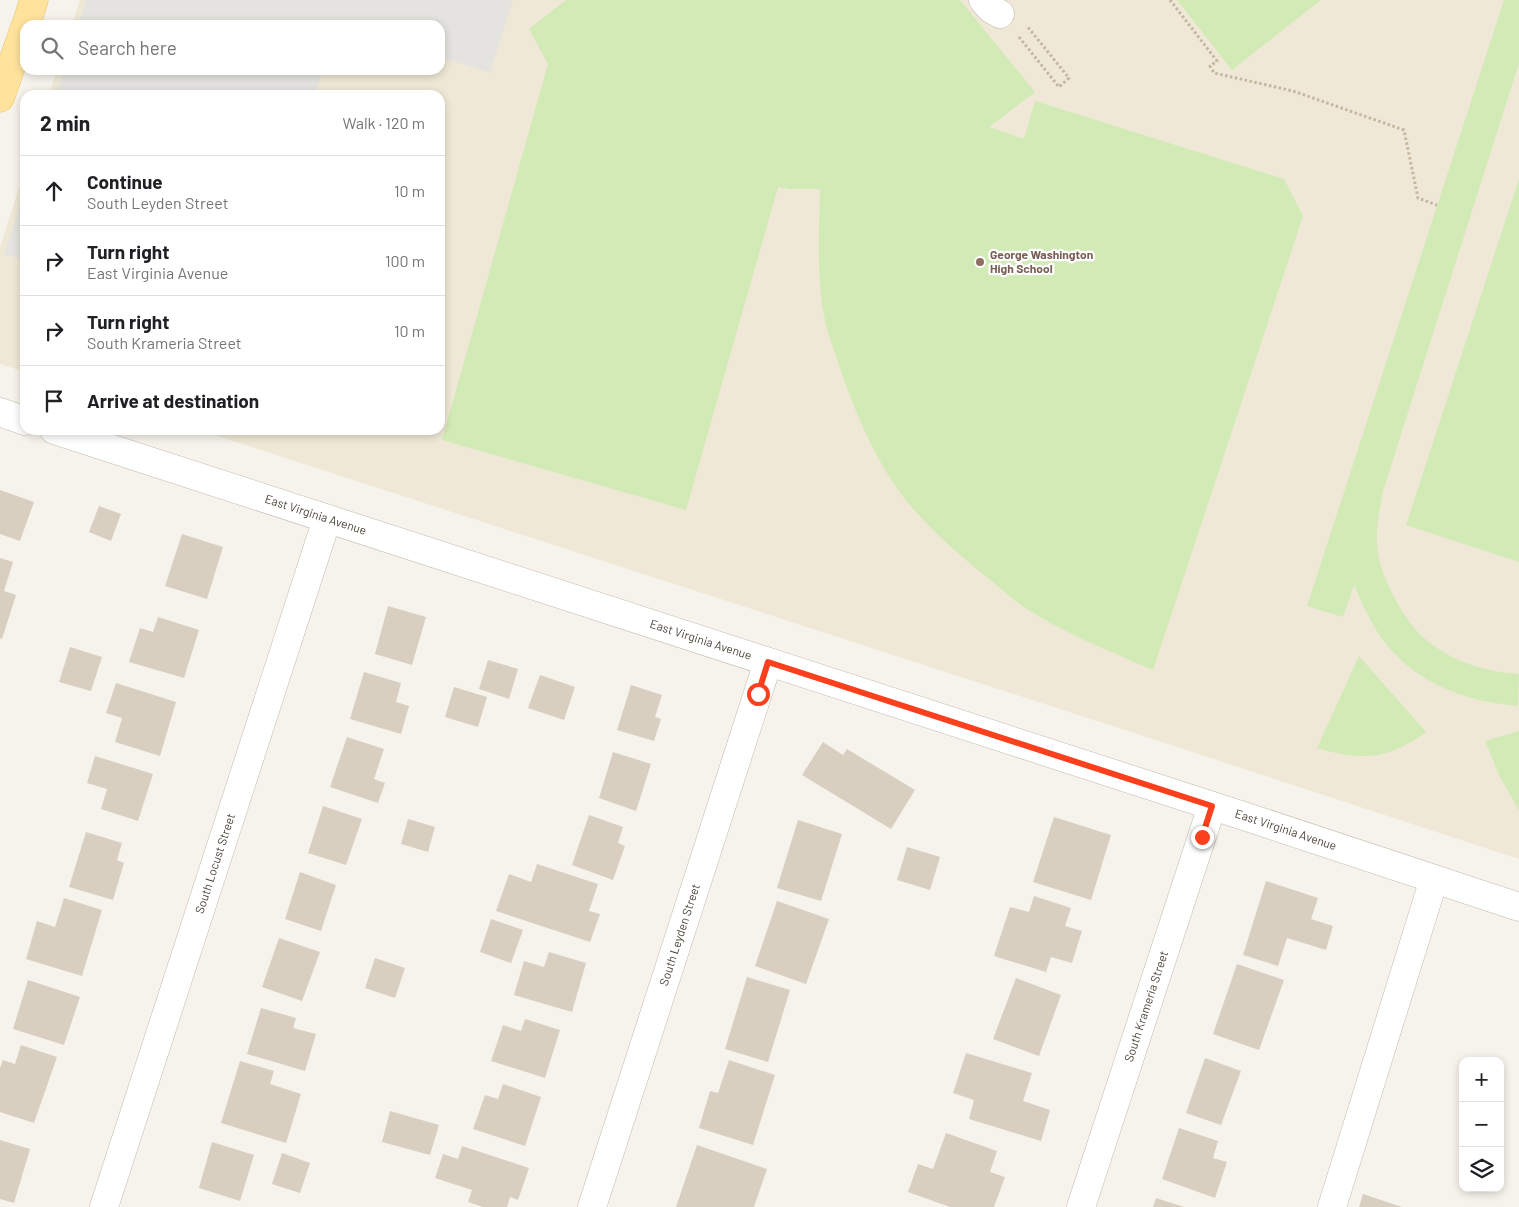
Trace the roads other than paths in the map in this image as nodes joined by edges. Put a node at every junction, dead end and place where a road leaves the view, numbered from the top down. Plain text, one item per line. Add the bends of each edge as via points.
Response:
1 (34, 0) edge
2 (27, 20) edge
3 (20, 40) edge
4 (0, 98) edge
5 (0, 412) edge
6 (20, 418) edge
7 (69, 435) edge
8 (327, 519) junction
9 (768, 662) junction
10 (1212, 806) junction
11 (1434, 879) junction
12 (1519, 907) edge
13 (104, 1207) edge
14 (592, 1207) edge
15 (1081, 1207) edge
16 (1332, 1207) edge

1 - 2 main road
3 - 4 main road
5 - 6 street
7 - 8 street, East Virginia Avenue
8 - 9 street, East Virginia Avenue
8 - 13 street, South Locust Street
9 - 10 street, East Virginia Avenue
9 - 14 street, South Leyden Street
10 - 11 street, East Virginia Avenue
10 - 15 street, South Krameria Street
11 - 12 street, East Virginia Avenue
11 - 16 street

